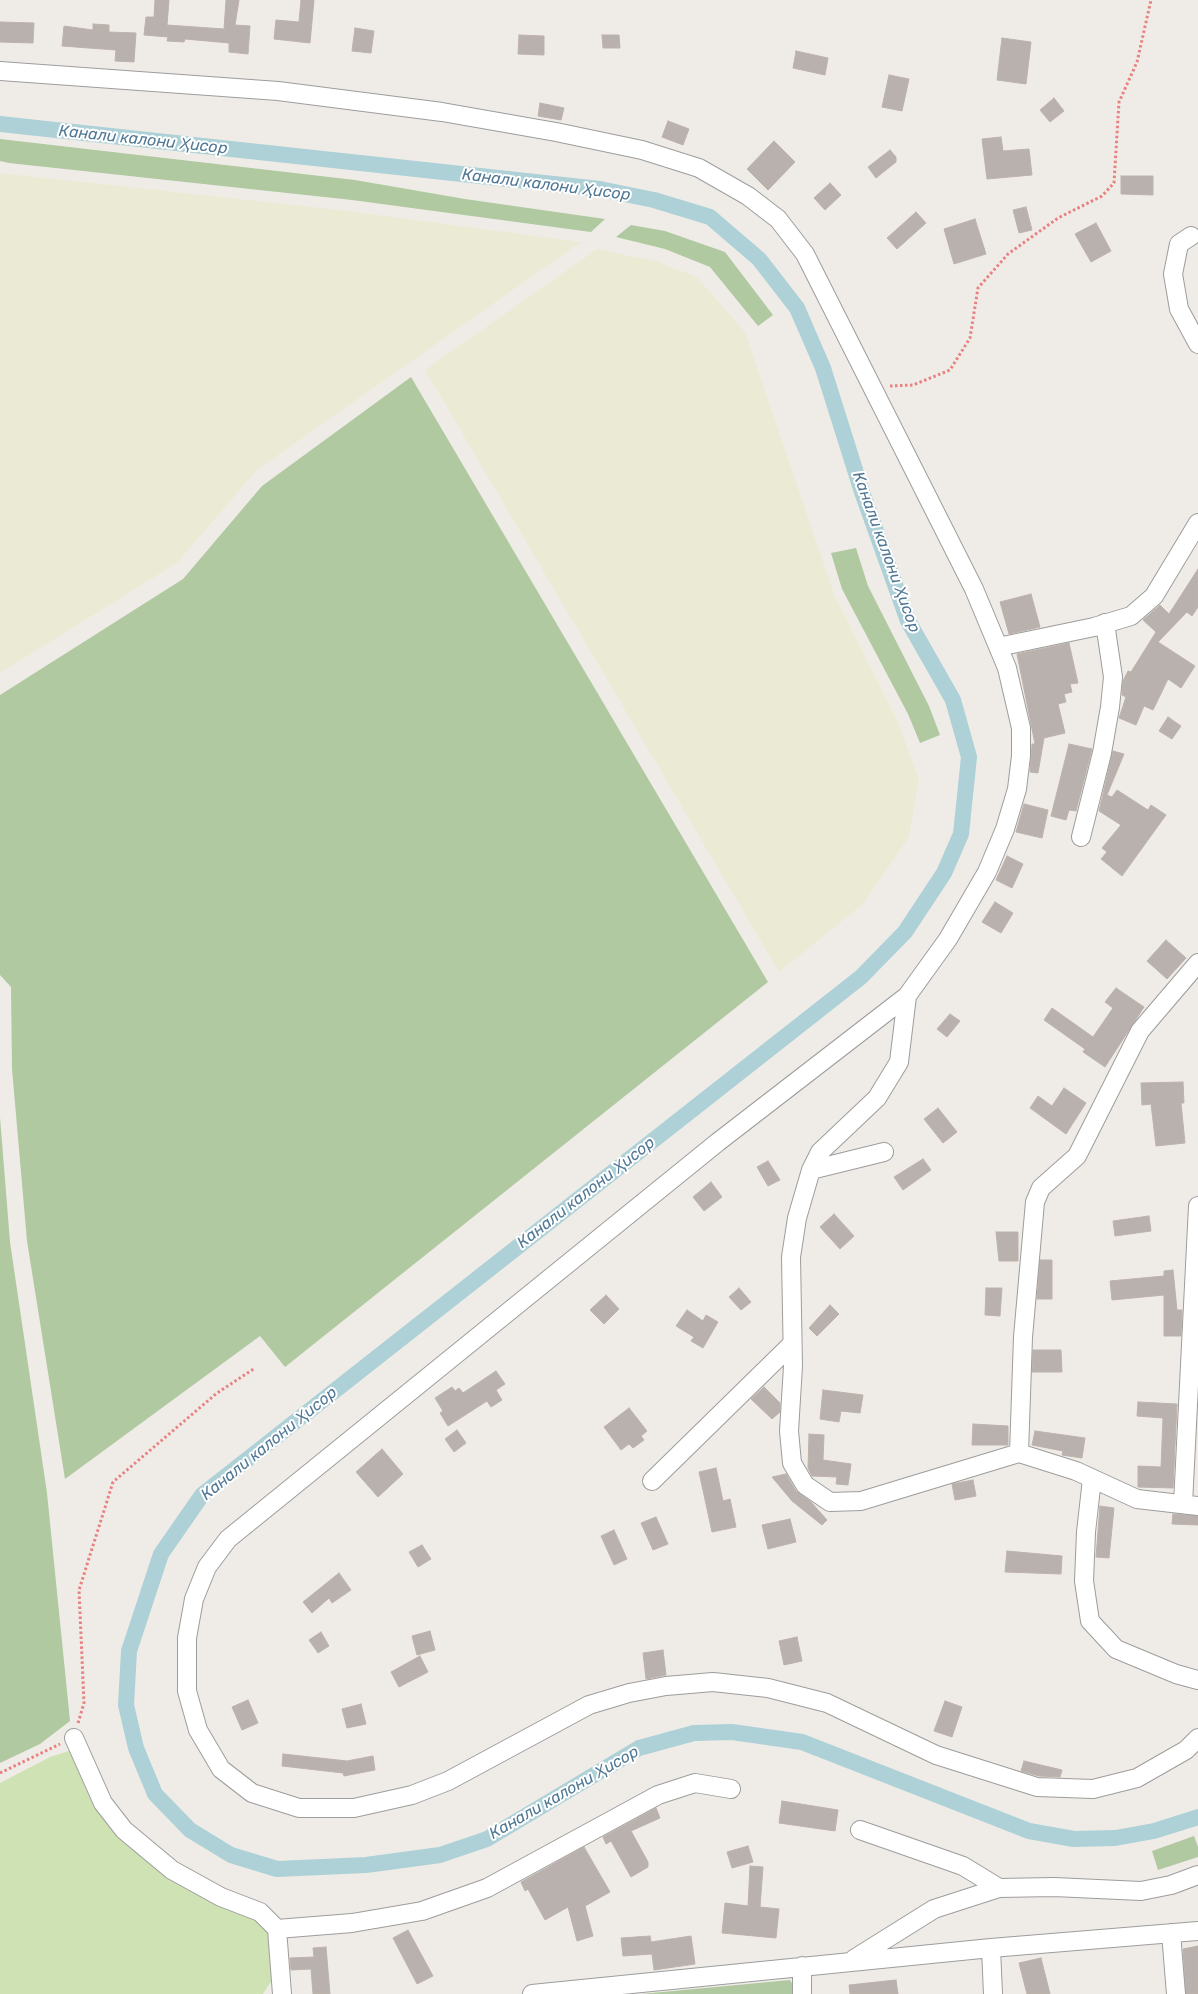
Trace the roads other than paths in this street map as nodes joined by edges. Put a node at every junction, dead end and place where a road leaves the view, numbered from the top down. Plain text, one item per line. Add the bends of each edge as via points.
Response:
1 (0, 71) edge
2 (1191, 236) dead end
3 (1198, 344) edge
4 (1198, 522) edge
5 (1105, 623) junction
6 (998, 647) junction
7 (1081, 837) dead end
8 (1198, 963) edge
9 (907, 996) junction
10 (884, 1152) dead end
11 (811, 1170) junction
12 (1198, 1206) edge
13 (1195, 1289) edge
14 (792, 1344) junction
15 (1020, 1453) junction
16 (1092, 1479) junction
17 (652, 1481) dead end
18 (1191, 1505) edge
19 (1198, 1680) edge
20 (74, 1738) road end
21 (1198, 1738) edge
22 (730, 1789) dead end
23 (860, 1830) dead end
24 (1198, 1875) edge
25 (999, 1888) junction
26 (277, 1929) junction
27 (1198, 1930) edge
28 (1171, 1933) junction
29 (991, 1948) junction
30 (850, 1962) junction
31 (802, 1966) junction
32 (282, 1994) edge
33 (532, 1994) edge
34 (802, 1994) edge
35 (993, 1994) edge
36 (1176, 1994) edge

1 - 6 street via 278,91 442,112 642,150 699,168 748,196 778,219 805,254 974,589
2 - 3 street via 1179,244 1172,274 1179,309
4 - 5 street via 1154,596 1130,616
5 - 6 street
5 - 7 street via 1113,677 1110,708
6 - 9 street via 1007,668 1021,728 1017,788 987,872 948,939
8 - 15 street via 1140,1031 1077,1156 1041,1188 1035,1202 1022,1336
9 - 11 street via 899,1062 877,1098 820,1152
9 - 21 street via 718,1142 228,1539 208,1567 194,1599 187,1638 187,1691 198,1730 221,1769 252,1793 299,1808 354,1808 412,1795 448,1781 589,1705 666,1686 713,1682 768,1688 827,1703 936,1755 1037,1788 1093,1788 1137,1778 1186,1750
10 - 11 street
11 - 14 street via 797,1218 791,1257
12 - 13 street
13 - 18 street
14 - 15 street via 789,1431 792,1463 805,1485 830,1502 861,1501
14 - 17 street
15 - 16 street
16 - 18 street via 1137,1499
16 - 19 street via 1084,1581 1090,1621 1116,1649
20 - 26 street via 103,1803 124,1830 172,1870 221,1897 260,1912
22 - 26 street via 694,1783 658,1795 487,1888 422,1911
23 - 25 street via 963,1866
24 - 25 street via 1141,1891
25 - 30 street via 934,1909
26 - 32 street
27 - 28 street
28 - 29 street
28 - 36 street
29 - 30 street
29 - 35 street
30 - 31 street
31 - 33 street
31 - 34 street

